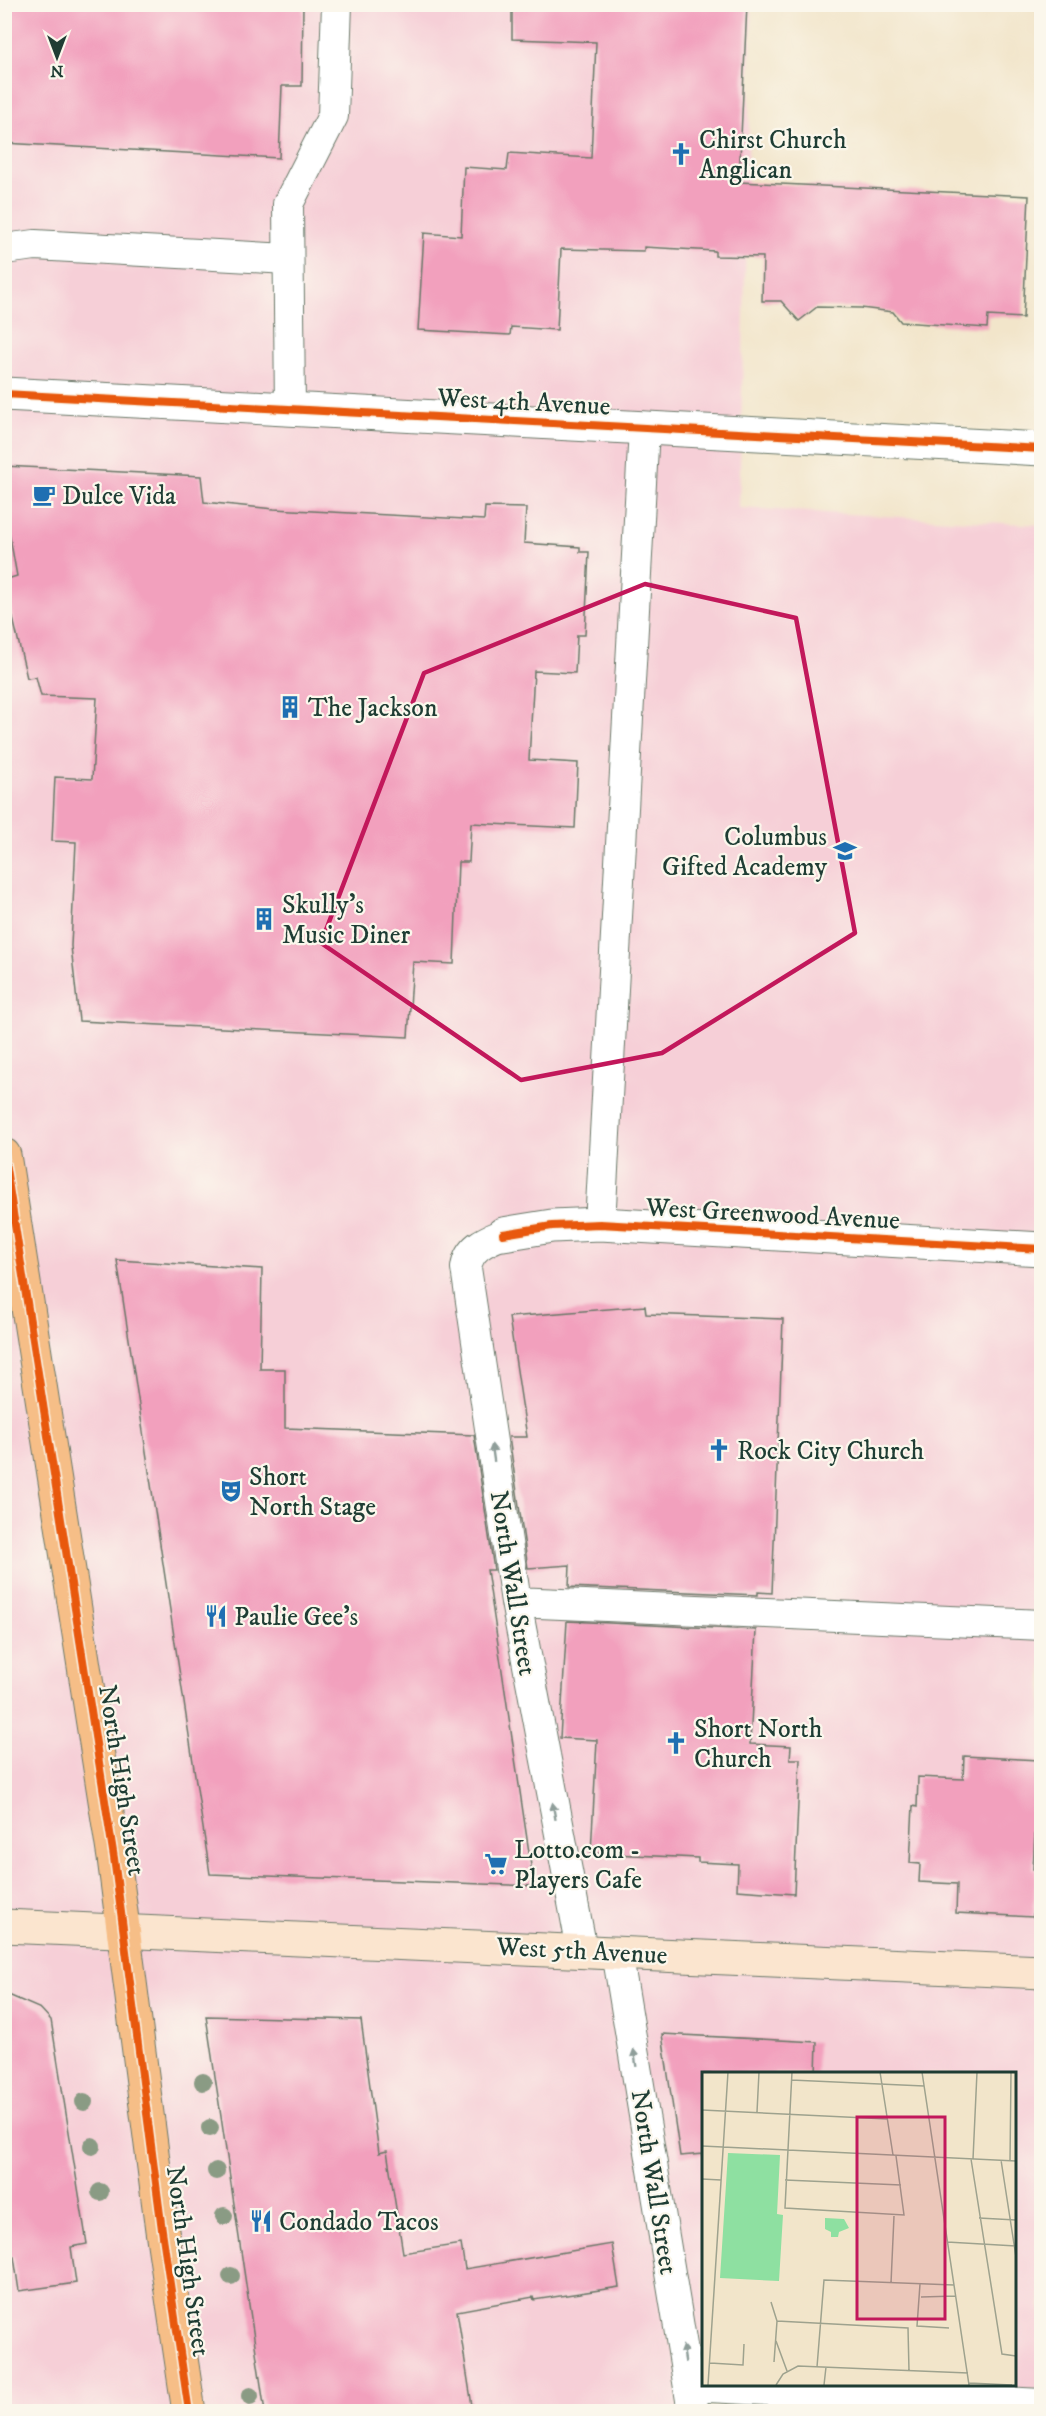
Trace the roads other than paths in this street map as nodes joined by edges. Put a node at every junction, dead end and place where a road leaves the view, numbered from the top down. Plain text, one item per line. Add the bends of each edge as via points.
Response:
1 (337, 4) edge
2 (4, 249) edge
3 (288, 259) junction
4 (4, 394) edge
5 (290, 410) junction
6 (644, 429) junction
7 (1041, 449) edge
8 (4, 1155) edge
9 (600, 1224) junction
10 (503, 1234) joint
11 (1041, 1249) edge
12 (516, 1602) junction
13 (1041, 1625) edge
14 (4, 1926) edge
15 (123, 1931) junction
16 (582, 1950) junction
17 (617, 1952) junction
18 (1041, 1972) edge
19 (691, 2399) edge
20 (1041, 2404) edge
21 (189, 2412) edge

1 - 3 lane via 333,116 288,204
2 - 3 lane via 36,245
3 - 5 lane
4 - 5 street, West 4th Avenue
5 - 6 street, West 4th Avenue
6 - 7 street, West 4th Avenue
6 - 9 lane
8 - 15 main road, North High Street
9 - 10 street, West Greenwood Avenue
9 - 11 street, West Greenwood Avenue
12 -> 10 lane, North Wall Street via 466,1268 471,1253
12 - 13 lane
16 -> 12 lane, North Wall Street
14 - 15 main road, West 5th Avenue
15 - 16 main road, West 5th Avenue
15 - 21 main road, North High Street
16 - 17 main road, West 5th Avenue
17 - 18 main road, West 5th Avenue
19 -> 17 lane, North Wall Street
19 - 20 lane

